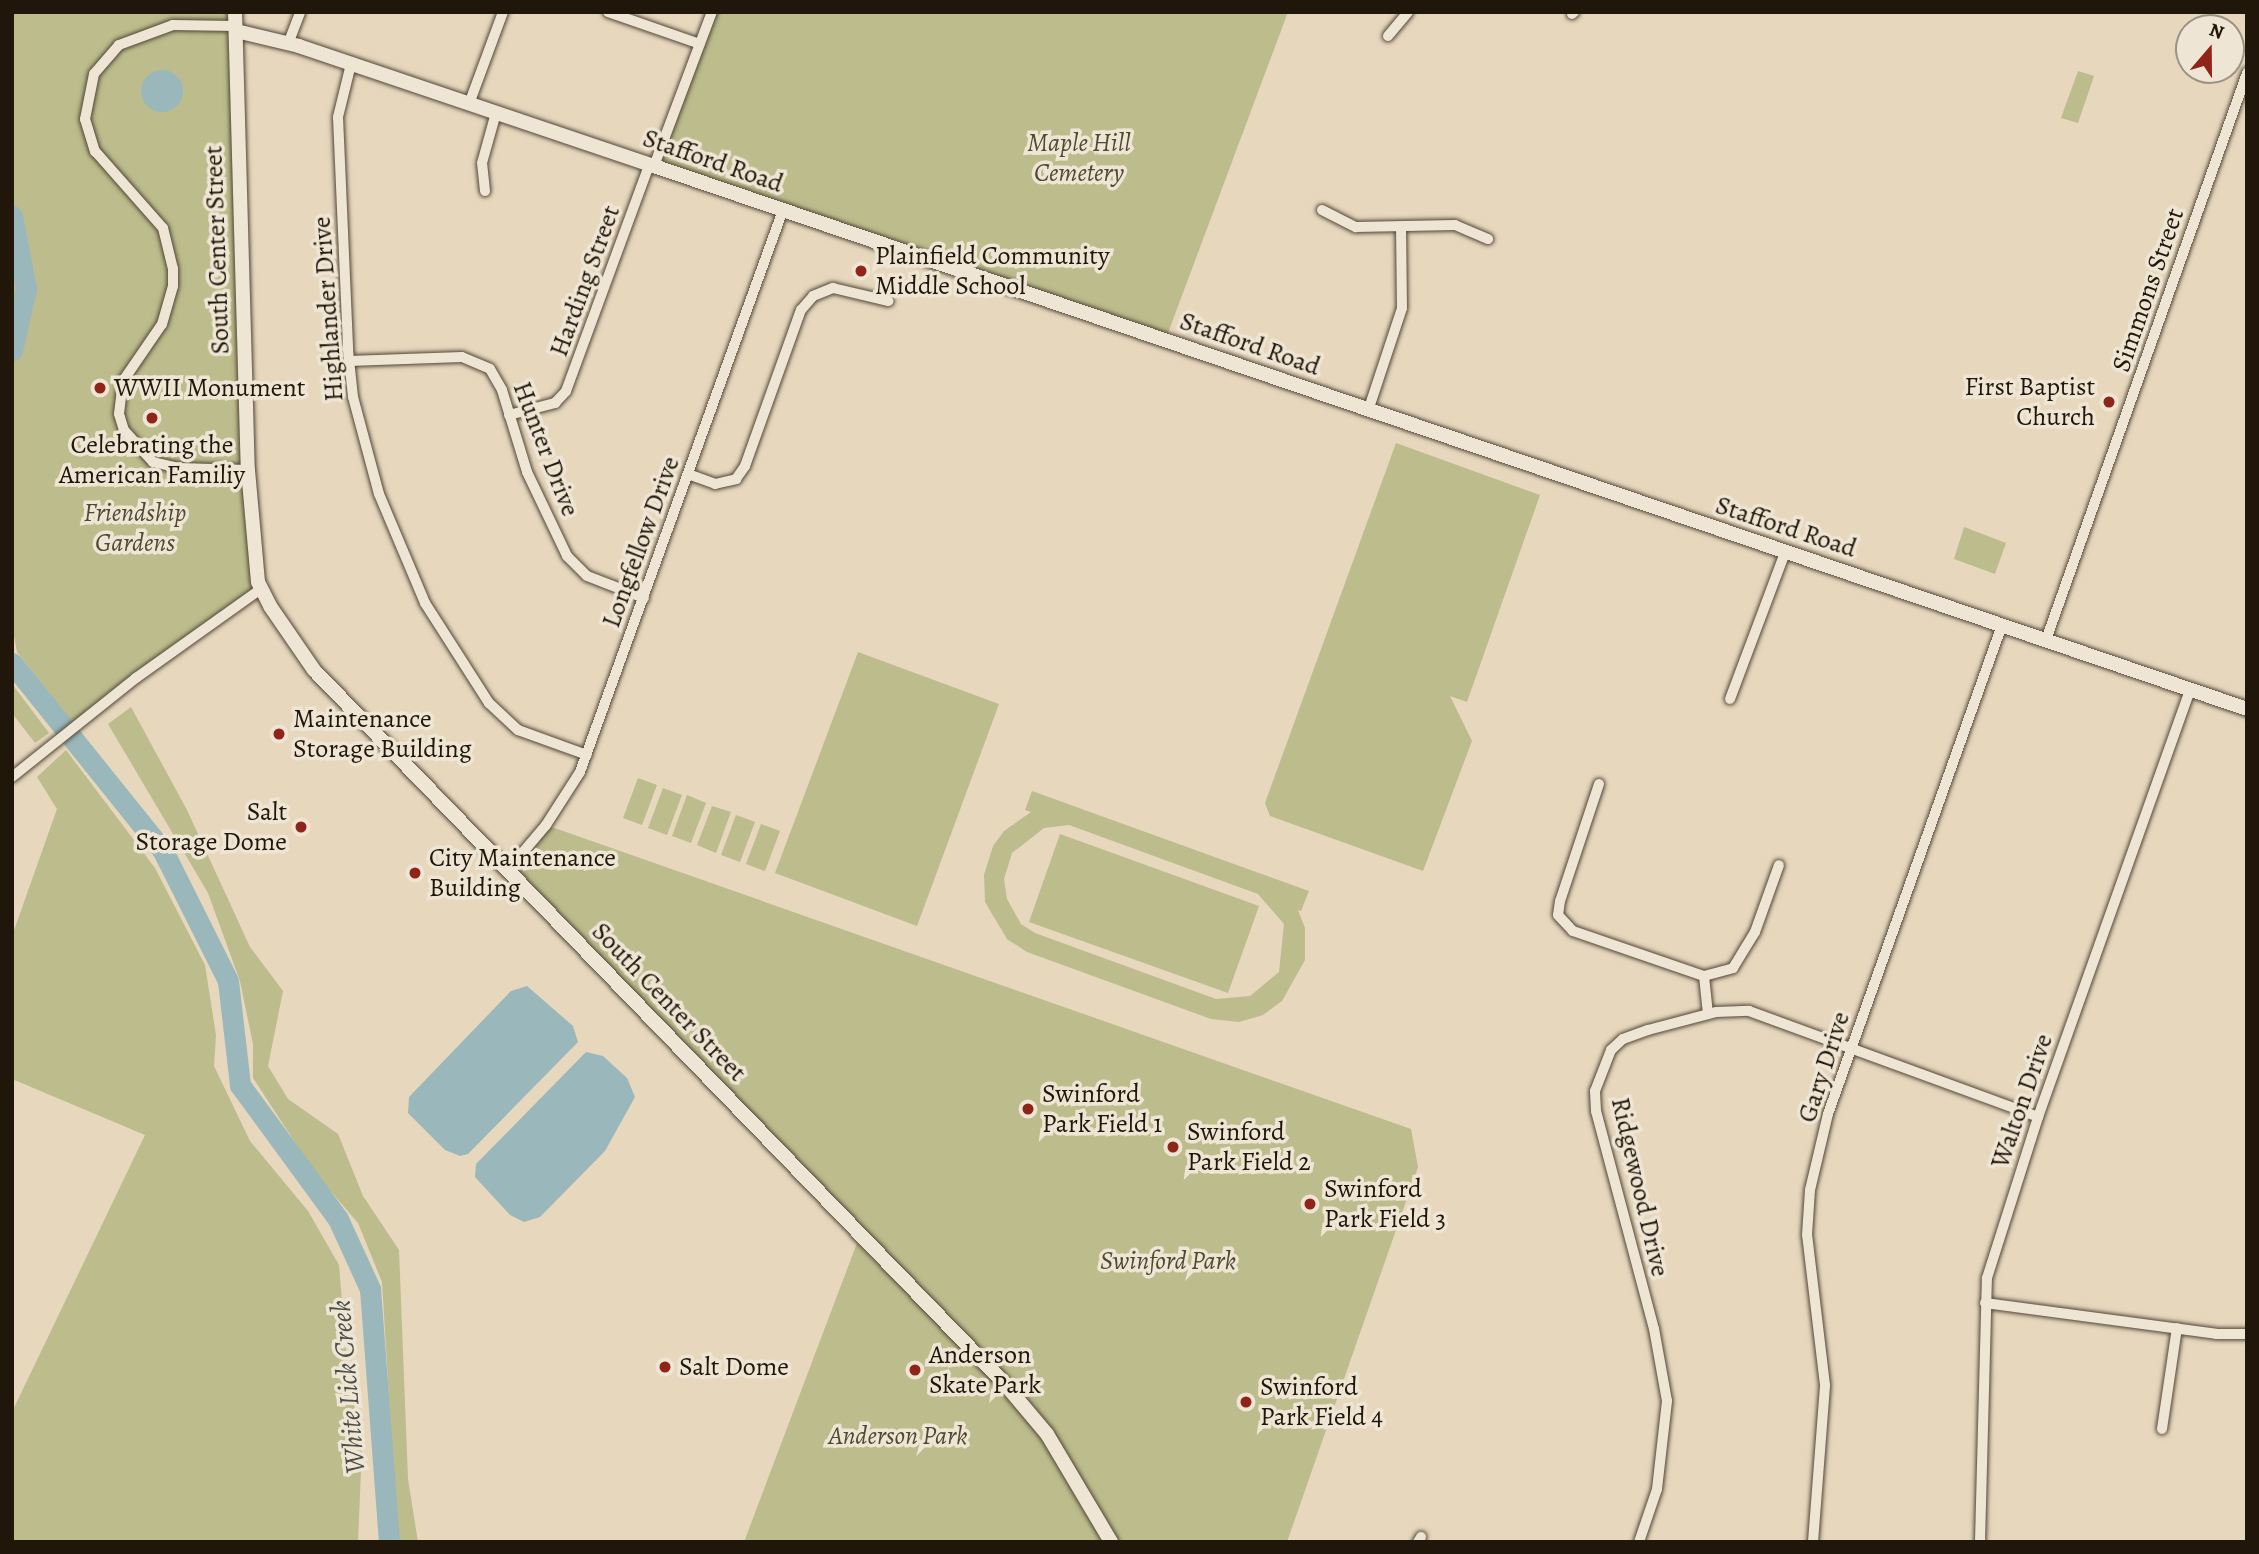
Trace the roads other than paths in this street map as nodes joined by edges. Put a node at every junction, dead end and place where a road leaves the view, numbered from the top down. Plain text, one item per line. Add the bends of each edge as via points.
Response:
1 (300, 12) edge
2 (503, 12) edge
3 (608, 12) edge
4 (712, 12) edge
5 (1408, 12) edge
6 (235, 23) edge
7 (1388, 36) dead end
8 (288, 44) junction
9 (700, 44) junction
10 (352, 64) junction
11 (2247, 73) edge
12 (469, 104) junction
13 (496, 113) junction
14 (652, 165) junction
15 (485, 191) dead end
16 (783, 210) junction
17 (1322, 210) dead end
18 (1401, 228) junction
19 (1488, 239) dead end
20 (888, 301) dead end
21 (349, 361) junction
22 (1368, 411) junction
23 (509, 415) junction
24 (248, 470) junction
25 (688, 474) junction
26 (1785, 552) junction
27 (261, 589) junction
28 (644, 598) junction
29 (2002, 625) junction
30 (2046, 640) junction
31 (2190, 690) junction
32 (1730, 699) dead end
33 (2247, 709) edge
34 (587, 755) junction
35 (12, 777) edge
36 (1599, 784) dead end
37 (1779, 865) dead end
38 (507, 871) junction
39 (1704, 976) junction
40 (1708, 1014) junction
41 (1850, 1049) junction
42 (2038, 1117) junction
43 (1985, 1303) junction
44 (2177, 1328) junction
45 (2247, 1334) edge
46 (2162, 1429) dead end
47 (1111, 1542) edge
48 (1639, 1542) edge
49 (1813, 1542) edge
50 (1980, 1542) edge

1 - 8 street
2 - 12 street
3 - 9 street
4 - 9 street, Harding Street
5 - 7 street
6 - 8 street, Stafford Road
6 - 24 street, South Center Street
6 - 24 street via 173,25 119,45 94,74 85,119 94,151 163,228 173,269 162,324 124,381 119,414 124,430 153,462 178,468
8 - 10 street, Stafford Road
9 - 14 street, Harding Street
10 - 12 street, Stafford Road
10 - 21 street, Highlander Drive via 338,117
11 - 30 street, Simmons Street
12 - 13 street, Stafford Road
13 - 14 street, Stafford Road
13 - 15 street via 482,163
14 - 16 street, Stafford Road
14 - 23 street, Harding Street via 566,391 555,404
16 - 22 street, Stafford Road
16 - 25 street, Longfellow Drive
17 - 18 street via 1356,227
18 - 19 street via 1455,225
18 - 22 street via 1402,308
20 - 25 street via 832,288 813,296 801,310 745,466 736,479 715,484
21 - 23 street, Hunter Drive via 472,359 496,377
21 - 34 street, Highlander Drive via 353,397 379,495 410,572 445,637 489,703 509,724
22 - 26 street, Stafford Road
23 - 28 street, Hunter Drive via 527,472 567,556 587,576
24 - 27 street, South Center Street
25 - 28 street, Longfellow Drive
26 - 29 street, Stafford Road
26 - 32 street
27 - 35 street
27 - 38 street, South Center Street via 314,670
28 - 34 street, Longfellow Drive
29 - 30 street, Stafford Road
29 - 41 street, Gary Drive
30 - 31 street, Stafford Road
31 - 33 street, Stafford Road
31 - 42 street, Walton Drive
34 - 38 street, Longfellow Drive via 561,804
36 - 39 street via 1558,915 1573,931
37 - 39 street via 1755,932 1733,968
38 - 47 street, South Center Street via 1004,1383 1060,1454
39 - 40 street
40 - 41 street, Ridgewood Drive via 1749,1011
40 - 48 street, Ridgewood Drive via 1623,1039 1604,1063 1595,1091 1596,1111 1654,1329 1667,1401 1657,1489
41 - 42 street, Ridgewood Drive
41 - 49 street, Gary Drive via 1819,1149 1807,1210 1825,1385
42 - 43 street, Walton Drive via 1995,1248
43 - 44 street
43 - 50 street, Walton Drive
44 - 45 street
44 - 46 street

